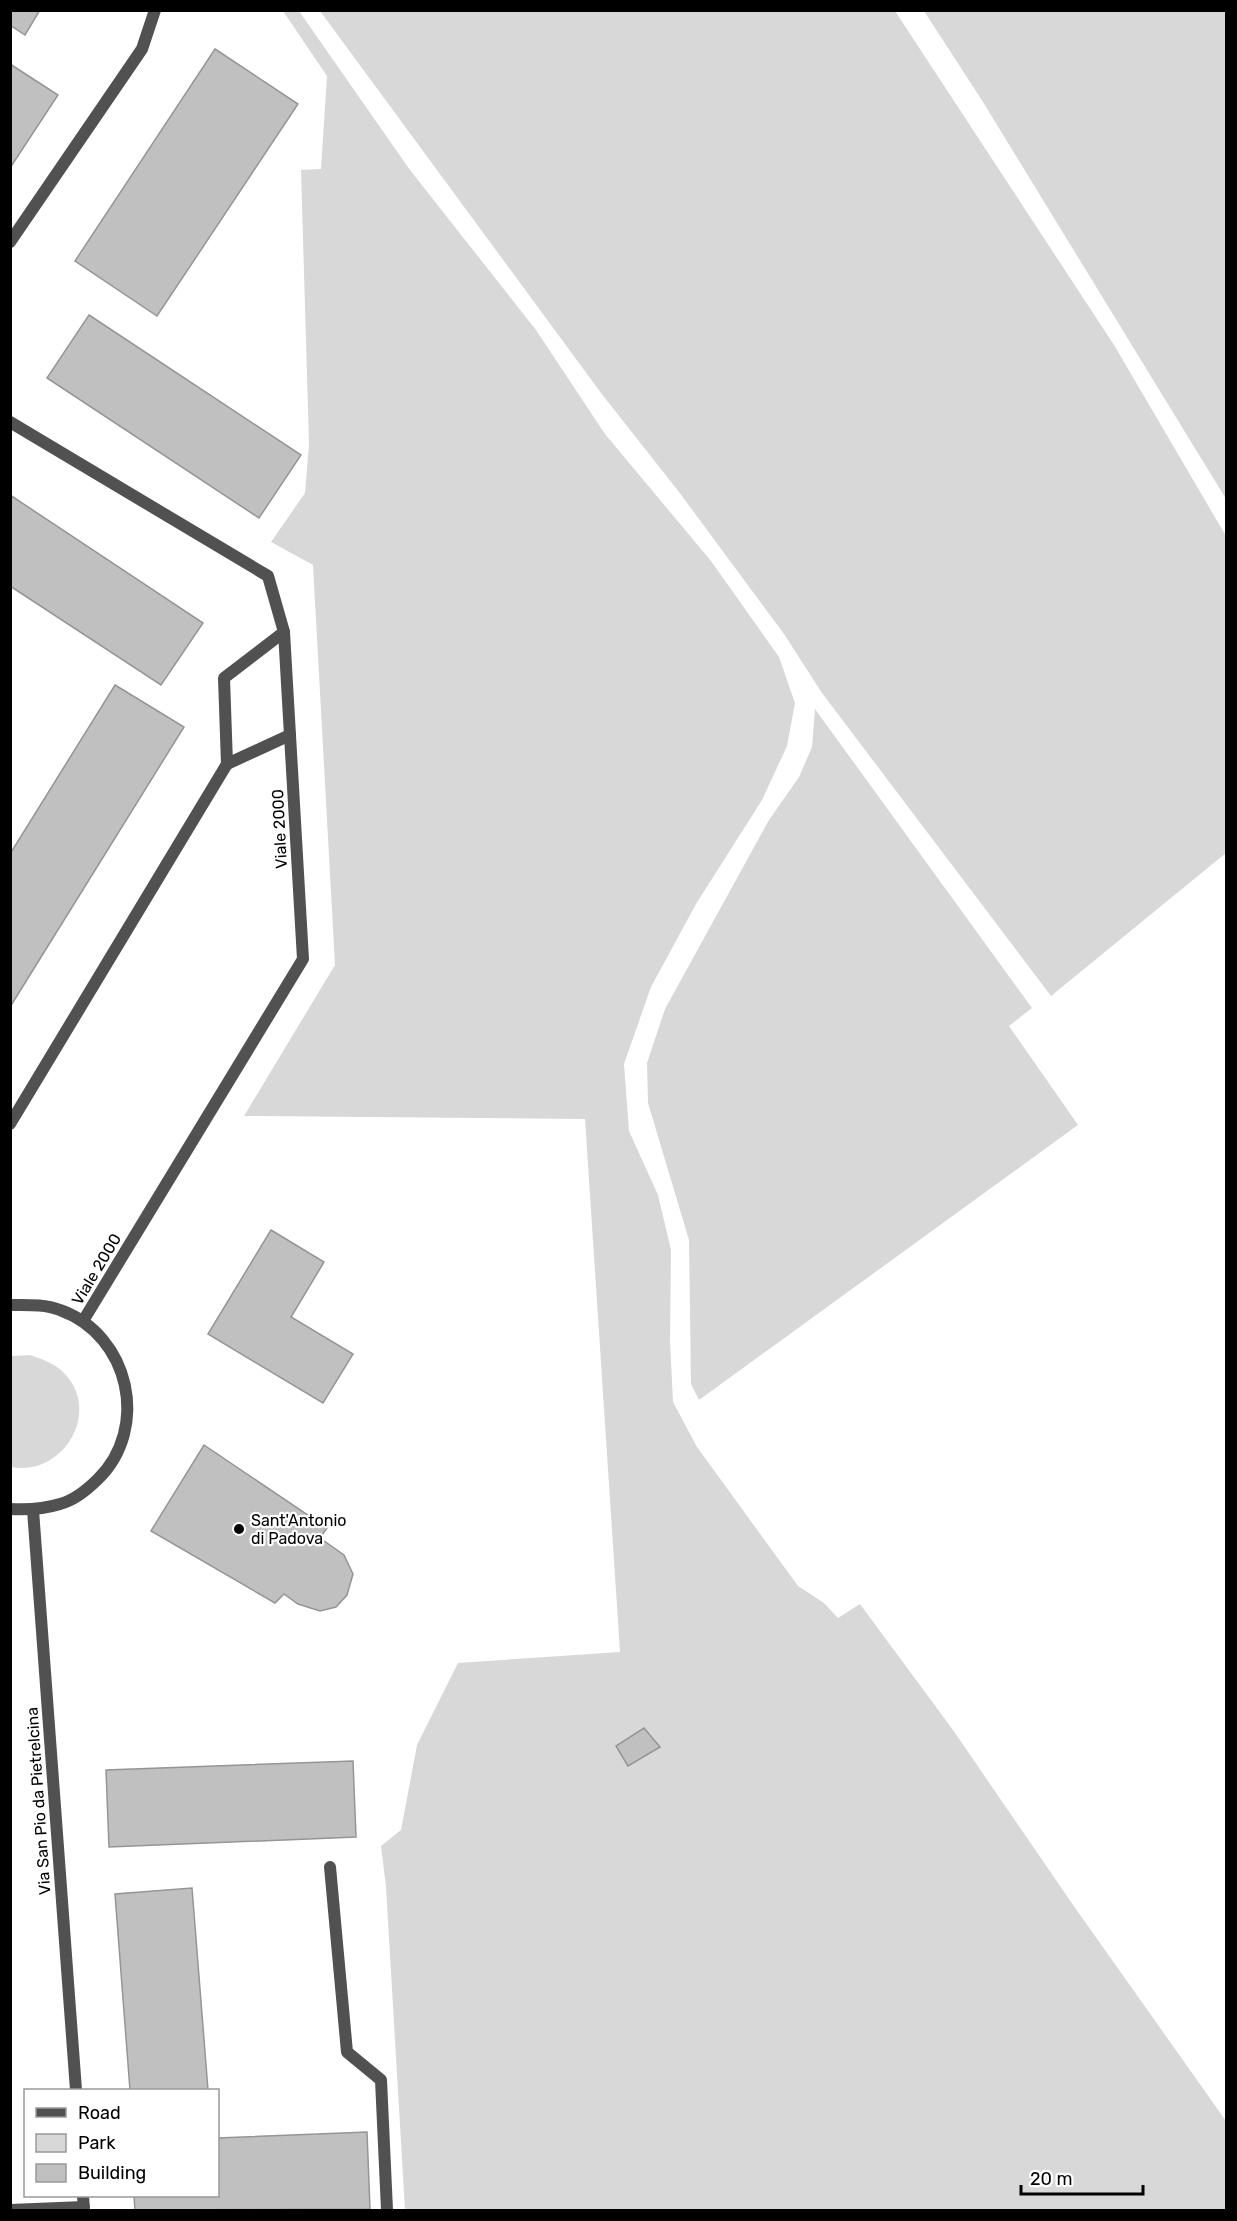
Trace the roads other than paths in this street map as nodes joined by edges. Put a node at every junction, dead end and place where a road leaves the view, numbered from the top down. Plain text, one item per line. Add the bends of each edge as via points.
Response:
1 (155, 10) edge
2 (10, 242) edge
3 (10, 422) edge
4 (284, 632) junction
5 (290, 735) junction
6 (227, 764) junction
7 (10, 1124) edge
8 (10, 1305) edge
9 (83, 1321) junction
10 (10, 1509) edge
11 (33, 1510) junction
12 (330, 1867) dead end
13 (76, 2089) edge
14 (84, 2204) edge
15 (10, 2211) edge
16 (387, 2211) edge

1 - 2 street via 142,49
3 - 4 street, Viale 2000 via 268,576
4 - 5 street, Viale 2000
4 - 6 street via 224,678
5 - 6 street
5 - 9 street, Viale 2000 via 303,959
6 - 7 street
8 - 9 street via 60,1309
9 - 11 street via 116,1358 127,1386 128,1414 122,1443 108,1469 88,1490 62,1504
10 - 11 street
11 - 13 street, Via San Pio da Pietrelcina
12 - 16 street via 347,2052 381,2080
14 - 15 street

